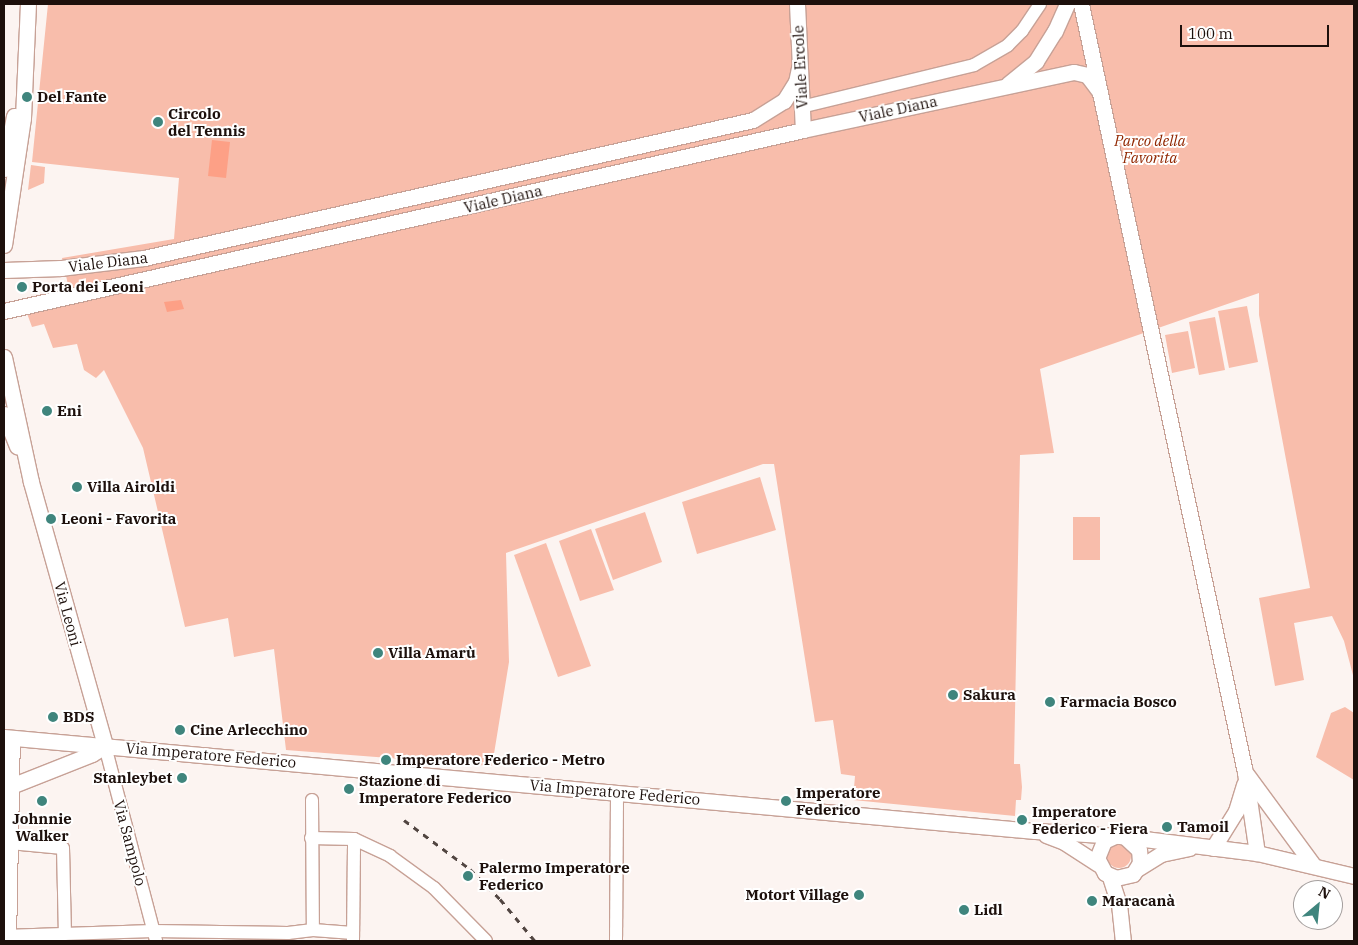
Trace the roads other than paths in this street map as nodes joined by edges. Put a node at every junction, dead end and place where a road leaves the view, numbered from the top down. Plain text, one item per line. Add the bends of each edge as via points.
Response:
1 (28, 4) edge
2 (797, 4) edge
3 (1040, 4) edge
4 (1067, 4) edge
5 (1081, 4) edge
6 (799, 68) junction
7 (23, 78) junction
8 (1002, 87) junction
9 (1100, 92) junction
10 (801, 107) junction
11 (803, 130) junction
12 (4, 169) edge
13 (4, 245) edge
14 (4, 270) edge
15 (4, 311) edge
16 (4, 356) edge
17 (4, 414) edge
18 (32, 482) junction
19 (8, 738) edge
20 (105, 746) junction
21 (1245, 772) junction
22 (7, 787) edge
23 (617, 792) junction
24 (312, 800) dead end
25 (1035, 831) junction
26 (1120, 836) junction
27 (312, 838) junction
28 (354, 839) junction
29 (10, 843) junction
30 (1198, 846) junction
31 (1213, 848) junction
32 (1258, 853) junction
33 (1098, 864) junction
34 (1313, 865) junction
35 (1137, 869) junction
36 (1354, 876) edge
37 (1110, 877) junction
38 (313, 930) junction
39 (65, 934) junction
40 (155, 936) edge
41 (353, 937) edge
42 (7, 938) edge
43 (486, 941) edge
44 (616, 941) edge
45 (1122, 941) edge

1 - 7 street
2 - 6 street, Viale Ercole
3 - 10 street, Viale Diana via 1008,45 974,65
4 - 8 street, Viale Diana via 1036,61
5 - 9 street
6 - 10 street, Viale Ercole
6 - 14 street, Viale Diana via 796,82 784,101 765,115 744,122 144,258 61,268
7 - 12 street
7 - 13 street via 23,118
8 - 9 street, Viale Diana via 1081,73 1092,79
8 - 11 street, Viale Diana
9 - 21 street
10 - 11 street, Viale Ercole
11 - 15 street, Viale Diana
16 - 18 street, Via Leoni
17 - 18 street, Via Leoni
18 - 20 street, Via Leoni
19 - 20 street, Via Imperatore Federico
19 - 22 street
20 - 22 street
20 - 23 street, Via Imperatore Federico
20 - 40 street, Via Sampolo
21 - 31 street via 1238,805
21 - 32 street
21 - 34 street
22 - 29 street
23 - 25 street, Via Imperatore Federico
23 - 44 street
24 - 27 street
25 - 26 street
25 - 33 street via 1064,842
26 - 30 street
26 - 33 street via 1100,846
26 - 35 street via 1139,850
27 - 28 street
27 - 38 street
28 - 41 street
28 - 43 street via 390,856 434,888
29 - 39 street via 62,848
29 - 42 street
30 - 31 street
30 - 35 street via 1161,854
31 - 32 street
32 - 34 street
33 - 37 street
34 - 36 street
35 - 37 street via 1128,877
37 - 45 street via 1119,904
38 - 40 street
38 - 41 street
39 - 40 street
39 - 42 street

